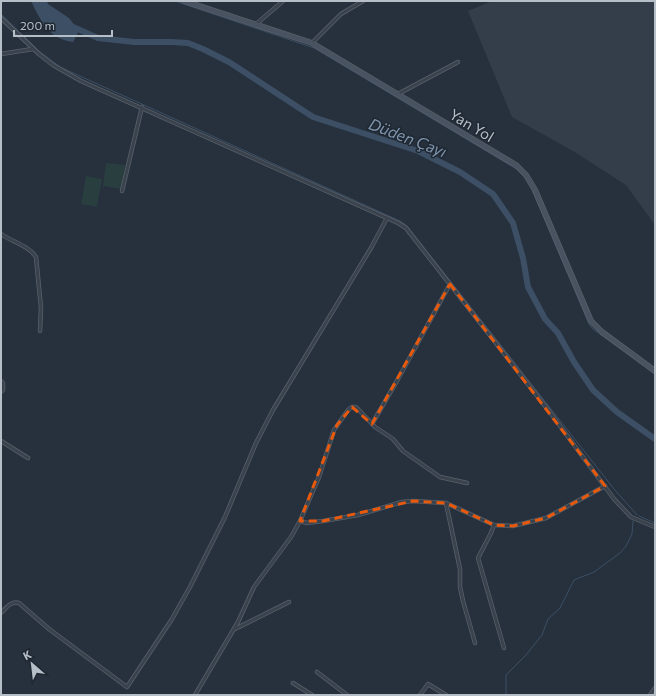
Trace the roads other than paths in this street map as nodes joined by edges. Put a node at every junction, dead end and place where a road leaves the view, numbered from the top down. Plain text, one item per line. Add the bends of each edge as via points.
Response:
1 (184, 1) edge
2 (283, 1) edge
3 (363, 1) edge
4 (1, 18) edge
5 (256, 25) junction
6 (312, 43) junction
7 (34, 48) junction
8 (1, 54) edge
9 (458, 62) dead end
10 (398, 94) junction
11 (142, 108) junction
12 (122, 191) dead end
13 (387, 218) junction
14 (1, 234) edge
15 (450, 284) junction
16 (40, 331) dead end
17 (655, 371) edge
18 (1, 381) edge
19 (1, 392) edge
20 (372, 424) junction
21 (1, 441) edge
22 (28, 458) dead end
23 (467, 483) dead end
24 (605, 486) junction
25 (446, 503) junction
26 (300, 521) junction
27 (494, 525) junction
28 (655, 527) edge
29 (289, 602) dead end
30 (1, 613) edge
31 (235, 628) junction
32 (475, 643) dead end
33 (504, 648) dead end
34 (317, 672) dead end
35 (293, 683) dead end
36 (655, 688) edge
37 (195, 695) edge
38 (312, 695) edge
39 (347, 695) edge
40 (420, 695) edge
41 (446, 695) edge
42 (650, 695) edge

1 - 5 street, Yan Yol
2 - 5 street
3 - 6 street via 341,14
4 - 7 street
5 - 6 street, Yan Yol
6 - 10 street, Yan Yol
7 - 8 street
7 - 11 street via 53,65 81,81
9 - 10 street
10 - 17 street, Yan Yol via 520,168 535,190 591,321
11 - 12 street
11 - 13 street
13 - 15 street via 406,228
13 - 30 street via 273,410 256,443 225,517 187,592 127,687 20,604 14,602
14 - 16 street via 34,253 36,257
15 - 20 street
15 - 24 street
18 - 19 street via 4,390
20 - 23 street via 393,439 403,451 440,476
20 - 26 street via 356,407 348,410 337,424 319,477
21 - 22 street
24 - 27 street via 540,520 514,526
24 - 28 street via 624,511
25 - 26 street via 402,502 336,519 307,523
25 - 27 street
25 - 32 street via 460,569 460,587
26 - 31 street via 254,587
27 - 33 street via 478,558
29 - 31 street
31 - 37 street
34 - 39 street
35 - 38 street
36 - 42 street
40 - 41 street via 428,684

